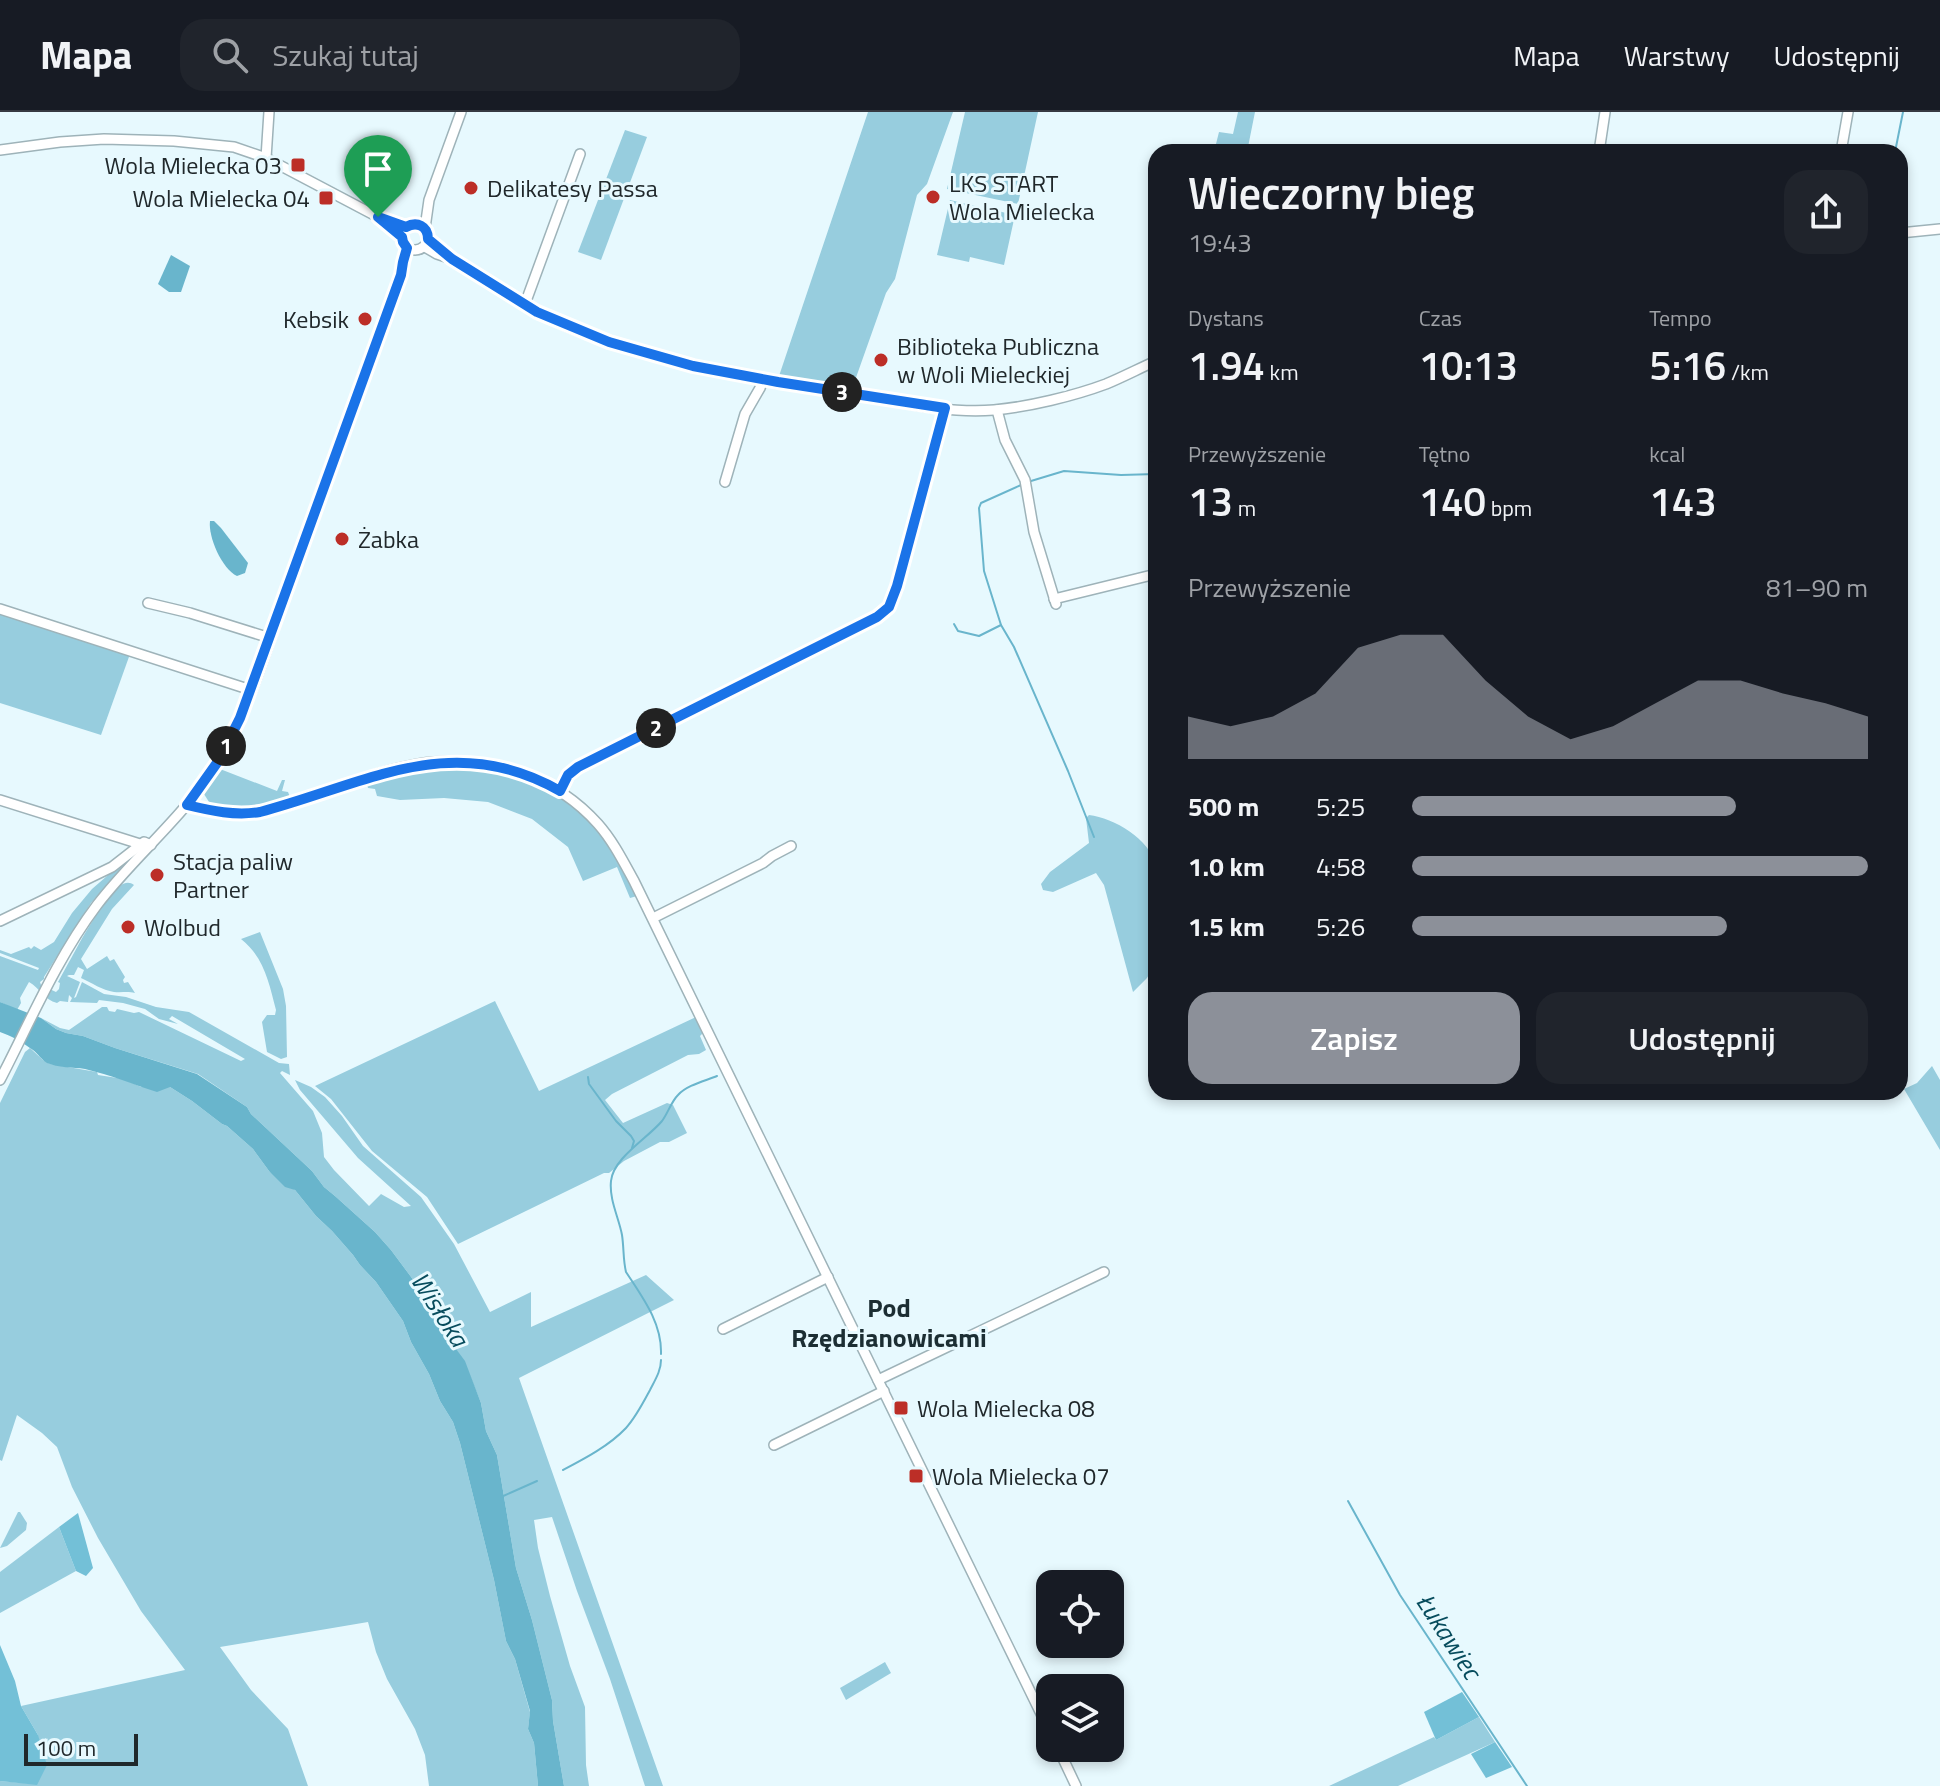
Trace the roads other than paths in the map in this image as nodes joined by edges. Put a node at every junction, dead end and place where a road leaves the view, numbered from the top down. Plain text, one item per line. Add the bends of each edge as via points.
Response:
1 (269, 112) edge
2 (461, 112) edge
3 (1605, 112) edge
4 (1848, 112) edge
5 (1600, 144) edge
6 (1842, 144) edge
7 (0, 150) edge
8 (580, 154) dead end
9 (266, 158) junction
10 (429, 200) junction
11 (425, 228) junction
12 (1940, 229) edge
13 (407, 230) junction
14 (1908, 232) edge
15 (419, 246) junction
16 (525, 304) junction
17 (1148, 365) edge
18 (763, 379) junction
19 (945, 408) junction
20 (997, 410) junction
21 (725, 482) dead end
22 (1148, 576) edge
23 (148, 603) dead end
24 (0, 609) edge
25 (270, 638) junction
26 (251, 690) junction
27 (560, 791) junction
28 (0, 800) edge
29 (187, 805) junction
30 (140, 844) junction
31 (151, 845) junction
32 (791, 846) dead end
33 (653, 918) junction
34 (0, 921) edge
35 (0, 1080) edge
36 (1104, 1272) dead end
37 (828, 1277) junction
38 (723, 1329) dead end
39 (878, 1380) junction
40 (884, 1391) junction
41 (774, 1445) dead end
42 (1036, 1703) edge
43 (1065, 1762) edge
44 (1076, 1786) edge

1 - 9 street
2 - 10 street
3 - 5 street
4 - 6 street
7 - 9 street via 143,139 234,147
8 - 16 street
9 - 13 street
10 - 11 street
10 - 13 street
11 - 13 street
11 - 15 street
12 - 14 street
13 - 15 street via 403,242
15 - 16 street via 452,259
15 - 25 street via 403,262
16 - 18 street via 609,342
17 - 20 street via 1088,390
18 - 19 street
18 - 21 street via 745,414
19 - 20 street
19 - 27 street via 886,611 578,767
20 - 22 street via 1025,480 1037,546 1055,602
23 - 25 street
24 - 26 street
25 - 26 street
26 - 29 street via 219,760
27 - 29 street via 505,767 433,762 260,812 224,813
27 - 33 street via 609,838
28 - 30 street
29 - 31 street
30 - 31 street
30 - 34 street via 112,867
31 - 35 street via 80,929
32 - 33 street
33 - 37 street
36 - 39 street
37 - 38 street
37 - 39 street
39 - 40 street
40 - 41 street
40 - 42 street
43 - 44 street

